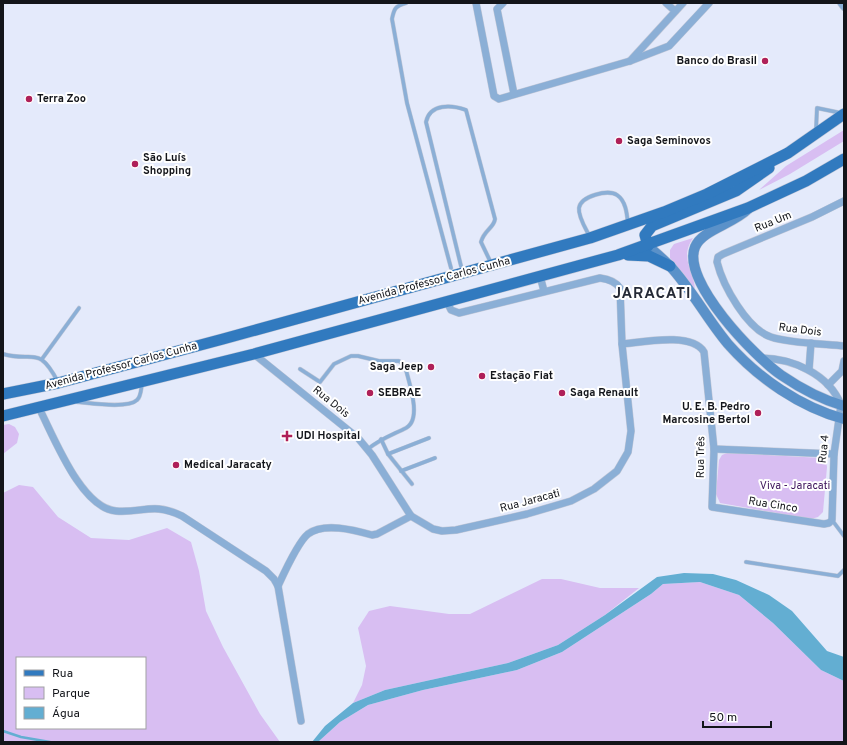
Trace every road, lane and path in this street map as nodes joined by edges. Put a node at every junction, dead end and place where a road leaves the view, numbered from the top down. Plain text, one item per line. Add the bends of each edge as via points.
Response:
1 (406, 3) edge
2 (476, 3) edge
3 (503, 3) edge
4 (666, 3) edge
5 (683, 3) edge
6 (709, 3) edge
7 (841, 3) edge
8 (844, 7) edge
9 (675, 11) junction
10 (630, 62) junction
11 (514, 94) junction
12 (844, 114) edge
13 (816, 134) junction
14 (788, 153) junction
15 (844, 159) edge
16 (844, 201) edge
17 (748, 208) junction
18 (628, 225) junction
19 (590, 238) junction
20 (648, 246) junction
21 (618, 255) junction
22 (461, 266) dead end
23 (493, 266) junction
24 (670, 266) junction
25 (719, 266) joint
26 (451, 268) dead end
27 (540, 276) junction
28 (544, 291) junction
29 (447, 302) junction
30 (79, 308) dead end
31 (811, 343) junction
32 (622, 344) junction
33 (844, 346) edge
34 (3, 354) edge
35 (254, 354) junction
36 (760, 358) junction
37 (42, 359) junction
38 (844, 361) edge
39 (300, 369) dead end
40 (809, 370) junction
41 (142, 381) junction
42 (58, 383) junction
43 (828, 385) junction
44 (3, 394) edge
45 (68, 401) junction
46 (843, 405) edge
47 (39, 408) junction
48 (3, 416) edge
49 (842, 418) edge
50 (429, 438) dead end
51 (381, 439) junction
52 (714, 449) junction
53 (368, 450) junction
54 (388, 454) junction
55 (834, 454) junction
56 (435, 458) dead end
57 (401, 471) junction
58 (412, 484) dead end
59 (711, 505) joint
60 (411, 516) junction
61 (832, 520) junction
62 (844, 536) edge
63 (746, 562) dead end
64 (844, 570) edge
65 (278, 586) junction
66 (301, 721) dead end

1 - 26 lane via 394,9 392,19 407,103
2 - 11 street via 494,96 499,99
3 - 11 street via 497,9
4 - 9 street
5 - 9 street
6 - 10 street via 669,46
7 - 8 street
9 - 10 street
10 - 11 street
12 - 13 main road, Avenida Professor Carlos Cunha
12 - 13 lane via 817,108
13 - 14 main road, Avenida Professor Carlos Cunha
14 - 18 main road, Avenida Professor Carlos Cunha via 707,194
14 - 20 main road via 736,191 652,226 645,235
15 - 17 main road, Avenida Professor Carlos Cunha via 806,181
16 - 25 street, Rua Um via 723,254 717,259
17 - 20 main road, Avenida Professor Carlos Cunha
17 - 36 main road via 736,220 699,239 694,248 693,261 713,303
18 - 19 main road, Avenida Professor Carlos Cunha
18 - 19 lane via 625,207 618,196 608,193 589,197 582,201 579,213
19 - 23 main road, Avenida Professor Carlos Cunha
20 - 21 main road, Avenida Professor Carlos Cunha
20 - 24 main road
21 - 24 main road via 649,256
21 - 27 main road, Avenida Professor Carlos Cunha
22 - 23 lane via 426,122 435,109 453,105 466,110 495,219 492,226 484,232 481,242
23 - 42 main road, Avenida Professor Carlos Cunha
24 - 49 main road via 713,325 743,359 788,393
25 - 31 street, Rua Dois via 740,309 760,332 772,338
27 - 28 street
27 - 29 main road, Avenida Professor Carlos Cunha
28 - 29 street via 459,313 451,310
28 - 32 street, Rua Jaracati via 600,278 616,284 620,288
29 - 35 main road, Avenida Professor Carlos Cunha
30 - 37 lane
31 - 33 street, Rua Dois
31 - 40 street
32 - 52 street, Rua Três via 681,340 702,348 706,360
32 - 60 street, Rua Jaracati via 631,431 628,452 617,471 571,501 474,526 442,531 426,526
34 - 37 lane
35 - 41 main road, Avenida Professor Carlos Cunha
35 - 53 street, Rua Dois via 358,438
36 - 40 street via 781,359
36 - 46 main road via 794,383
37 - 42 lane
38 - 43 street via 842,371
39 - 51 lane via 320,382 334,364 351,356 379,361 399,361 405,366 415,411 414,420 408,427
40 - 43 street
41 - 45 main road, Avenida Professor Carlos Cunha
41 - 45 lane via 139,396 134,402 108,406
42 - 44 main road, Avenida Professor Carlos Cunha
43 - 46 street
45 - 47 main road, Avenida Professor Carlos Cunha
46 - 49 street, Rua 4
47 - 48 main road, Avenida Professor Carlos Cunha
47 - 65 street via 66,461 84,490 98,505 116,511 157,507 169,510 266,571
49 - 55 street, Rua 4
50 - 54 lane
51 - 53 lane
51 - 54 lane
52 - 55 street
52 - 59 street, Rua Três
53 - 60 street, Rua Dois
54 - 57 lane
55 - 61 street, Rua 4
56 - 57 lane
57 - 58 lane
59 - 61 street, Rua Cinco via 714,508 824,524
60 - 65 street via 372,535 343,528 316,530 307,534
61 - 62 lane
63 - 64 lane via 838,576
65 - 66 street

